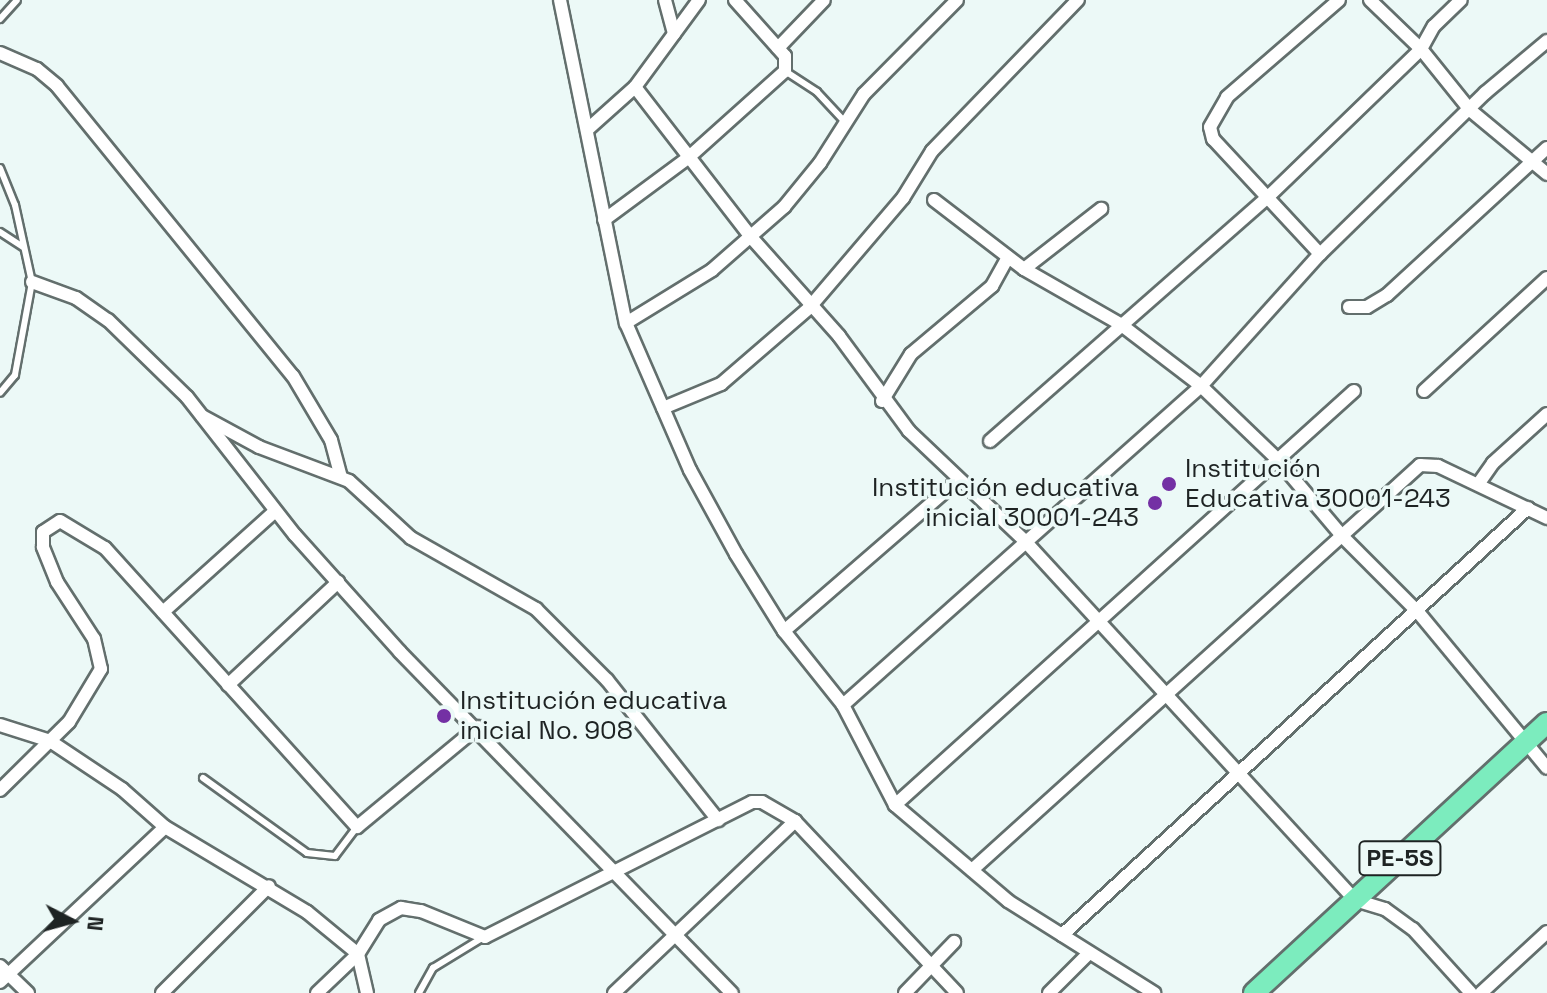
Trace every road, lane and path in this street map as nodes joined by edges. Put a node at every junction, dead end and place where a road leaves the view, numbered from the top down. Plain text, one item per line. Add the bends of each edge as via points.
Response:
1 (17, 0) edge
2 (560, 0) edge
3 (665, 0) edge
4 (699, 0) edge
5 (735, 0) edge
6 (824, 0) edge
7 (957, 0) edge
8 (1078, 0) edge
9 (1339, 0) edge
10 (1370, 0) edge
11 (1461, 0) edge
12 (0, 19) edge
13 (674, 34) junction
14 (1547, 41) edge
15 (778, 48) junction
16 (1421, 49) junction
17 (0, 53) edge
18 (785, 71) junction
19 (635, 87) junction
20 (1470, 110) junction
21 (845, 122) junction
22 (588, 129) junction
23 (1547, 148) edge
24 (689, 157) junction
25 (1534, 162) junction
26 (0, 168) edge
27 (1547, 174) edge
28 (1269, 196) junction
29 (934, 200) dead end
30 (1101, 209) dead end
31 (604, 220) junction
32 (0, 232) edge
33 (750, 236) junction
34 (23, 247) junction
35 (1320, 254) junction
36 (1008, 257) junction
37 (1024, 269) junction
38 (1547, 278) edge
39 (32, 282) junction
40 (1349, 307) dead end
41 (809, 308) junction
42 (626, 323) junction
43 (1120, 324) junction
44 (1201, 386) junction
45 (1354, 391) dead end
46 (1424, 391) dead end
47 (0, 393) edge
48 (882, 401) junction
49 (663, 408) junction
50 (1547, 414) edge
51 (199, 415) junction
52 (990, 441) dead end
53 (1277, 459) junction
54 (341, 477) junction
55 (957, 481) junction
56 (1479, 483) junction
57 (1528, 508) junction
58 (275, 511) junction
59 (1547, 518) edge
60 (1342, 536) junction
61 (1024, 540) junction
62 (338, 582) junction
63 (163, 612) junction
64 (1418, 612) junction
65 (1098, 623) junction
66 (784, 631) junction
67 (228, 685) junction
68 (1170, 695) junction
69 (843, 705) junction
70 (1547, 723) edge
71 (0, 725) edge
72 (478, 727) junction
73 (50, 741) junction
74 (1524, 743) junction
75 (1547, 768) edge
76 (1235, 772) junction
77 (203, 778) dead end
78 (0, 790) edge
79 (895, 805) junction
80 (718, 820) junction
81 (795, 821) junction
82 (165, 827) junction
83 (357, 827) junction
84 (617, 870) junction
85 (972, 870) junction
86 (269, 886) junction
87 (1355, 900) junction
88 (1547, 932) edge
89 (676, 935) junction
90 (1062, 935) junction
91 (485, 937) junction
92 (954, 942) dead end
93 (1089, 953) junction
94 (358, 954) junction
95 (933, 967) junction
96 (3, 974) edge
97 (28, 993) edge
98 (162, 993) edge
99 (317, 993) edge
100 (367, 993) edge
101 (419, 993) edge
102 (614, 993) edge
103 (732, 993) edge
104 (905, 993) edge
105 (957, 993) edge
106 (1049, 993) edge
107 (1154, 993) edge
108 (1254, 993) edge
109 (1471, 993) edge
110 (1481, 993) edge

1 - 12 lane
2 - 22 street
3 - 13 street
4 - 13 street
5 - 15 street
6 - 15 street
7 - 21 street via 864,94
8 - 41 street via 932,151 903,198
9 - 28 street via 1227,97 1214,116 1213,139
10 - 16 street
11 - 16 street
13 - 19 street
14 - 20 street
15 - 18 street via 787,61
16 - 20 street
16 - 28 street
17 - 54 street via 37,69 57,86 293,376 327,433
18 - 21 lane via 817,92
18 - 24 street
19 - 22 street
19 - 24 street
20 - 25 street
20 - 35 street
21 - 33 street via 802,185
22 - 31 street
23 - 25 street
24 - 31 street
24 - 33 street
25 - 27 street
25 - 40 street via 1387,295 1367,307
26 - 34 lane
28 - 35 street
28 - 43 street
29 - 36 street
30 - 37 street
31 - 42 street
32 - 34 lane
33 - 41 street
33 - 42 street via 712,270
34 - 39 lane
35 - 44 street
36 - 37 street
36 - 48 street via 992,286 911,354
37 - 43 street
38 - 46 street
39 - 47 lane via 15,375
39 - 51 street via 76,298 108,320
41 - 48 street via 839,336
41 - 49 street via 721,384
42 - 49 street
43 - 44 street
43 - 52 street
44 - 53 street
44 - 61 street
45 - 53 street
48 - 55 street
49 - 66 street via 690,470
50 - 56 street via 1493,463
51 - 54 street via 259,447
51 - 58 street
53 - 60 street
53 - 65 street
54 - 80 street via 411,538 536,609 566,637
55 - 61 street
55 - 66 street
56 - 57 street
56 - 60 street via 1420,465
57 - 59 street
57 - 64 street
58 - 62 street
58 - 63 street
60 - 64 street
60 - 68 street
61 - 65 street
61 - 69 street
62 - 67 street
62 - 72 street
63 - 67 street
63 - 73 street via 105,548 83,532 60,521 43,532 43,547 57,582 102,661 69,722
64 - 74 street
64 - 76 street
65 - 68 street
65 - 79 street
66 - 69 street
67 - 83 street
68 - 76 street
68 - 85 street
69 - 79 street
70 - 74 highway, PE-5S
71 - 73 street
72 - 83 street
72 - 84 street
73 - 78 street
73 - 82 street via 122,789
74 - 75 street
74 - 87 highway, PE-5S
76 - 87 street
76 - 90 street
77 - 83 lane via 307,853 335,856
79 - 85 street
80 - 81 street via 762,802
80 - 84 street
81 - 89 street
81 - 95 street
82 - 86 street
82 - 96 street
84 - 89 street
84 - 91 street
85 - 90 street
86 - 94 street
86 - 98 street
87 - 108 highway, PE-5S
87 - 109 street via 1385,909 1413,929
88 - 110 street
89 - 102 street
89 - 103 street
90 - 93 street
91 - 94 street via 401,908 379,920
91 - 101 lane via 433,968
92 - 95 street
93 - 106 street
93 - 107 street
94 - 99 street
94 - 100 street
95 - 104 street
95 - 105 street
96 - 97 street

